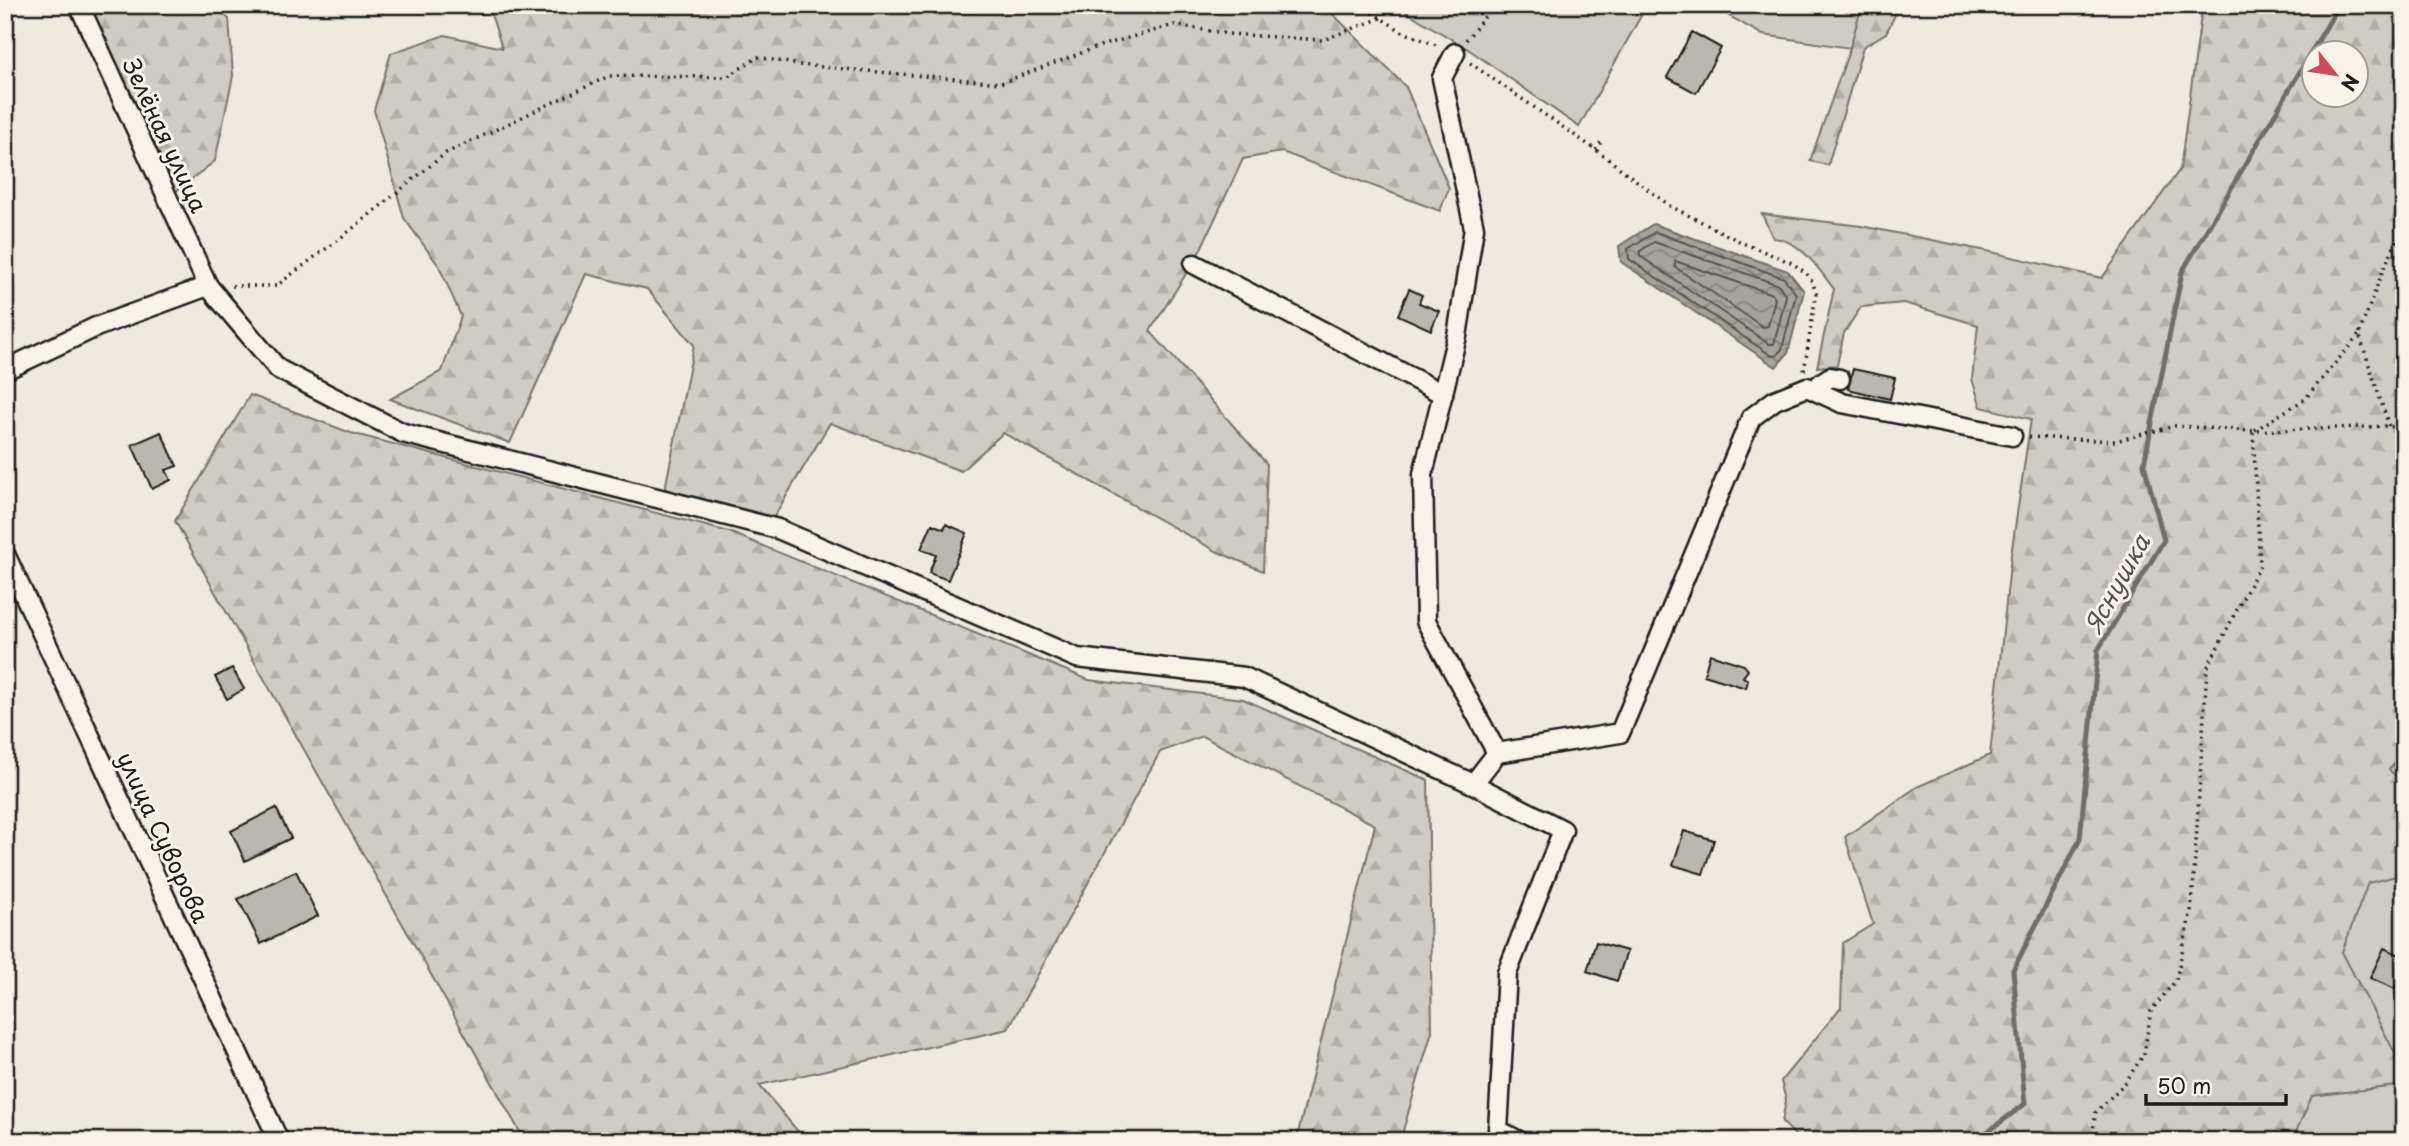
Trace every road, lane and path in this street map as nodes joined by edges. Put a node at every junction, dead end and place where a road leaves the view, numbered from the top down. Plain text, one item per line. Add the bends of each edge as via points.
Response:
1 (79, 5) edge
2 (1360, 5) edge
3 (1494, 5) edge
4 (1381, 18) junction
5 (1455, 52) junction
6 (1602, 140) dead end
7 (1596, 149) junction
8 (2404, 226) edge
9 (1194, 264) dead end
10 (208, 286) junction
11 (2359, 334) junction
12 (5, 370) edge
13 (1840, 379) dead end
14 (1813, 390) junction
15 (1443, 394) junction
16 (2389, 426) junction
17 (2404, 430) edge
18 (2253, 431) junction
19 (2012, 436) joint
20 (5, 554) edge
21 (1497, 753) junction
22 (1473, 784) junction
23 (1497, 1135) edge
24 (279, 1141) edge
25 (1519, 1141) edge
26 (2091, 1141) edge

1 - 10 street, Зелёная улица
2 - 4 path
3 - 5 path
4 - 5 path via 1403,32
4 - 10 path via 1323,40 1174,25 1100,46 1001,83 758,57 727,77 609,76 446,153 276,286
5 - 7 path
5 - 15 street via 1442,78 1474,228
6 - 7 path
7 - 14 path via 1670,206 1806,273 1816,294 1803,377
8 - 11 path
9 - 15 street
10 - 12 street via 96,327
10 - 22 street, Зелёная улица via 278,369 404,433 778,528 1077,659 1244,677
11 - 16 path
11 - 18 path via 2305,399
13 - 14 street via 1830,377
14 - 19 street via 1842,403
14 - 21 street via 1775,400 1751,418 1620,733
15 - 21 street via 1423,474 1426,621
16 - 17 path
16 - 18 path
18 - 19 path via 2175,426 2115,441
18 - 26 path via 2260,565 2207,668 2192,906 2176,981 2151,1011 2144,1054 2125,1083 2096,1112
20 - 24 street, улица Суворова
21 - 22 street
22 - 23 street, Зелёная улица via 1563,830 1507,973
23 - 25 street

